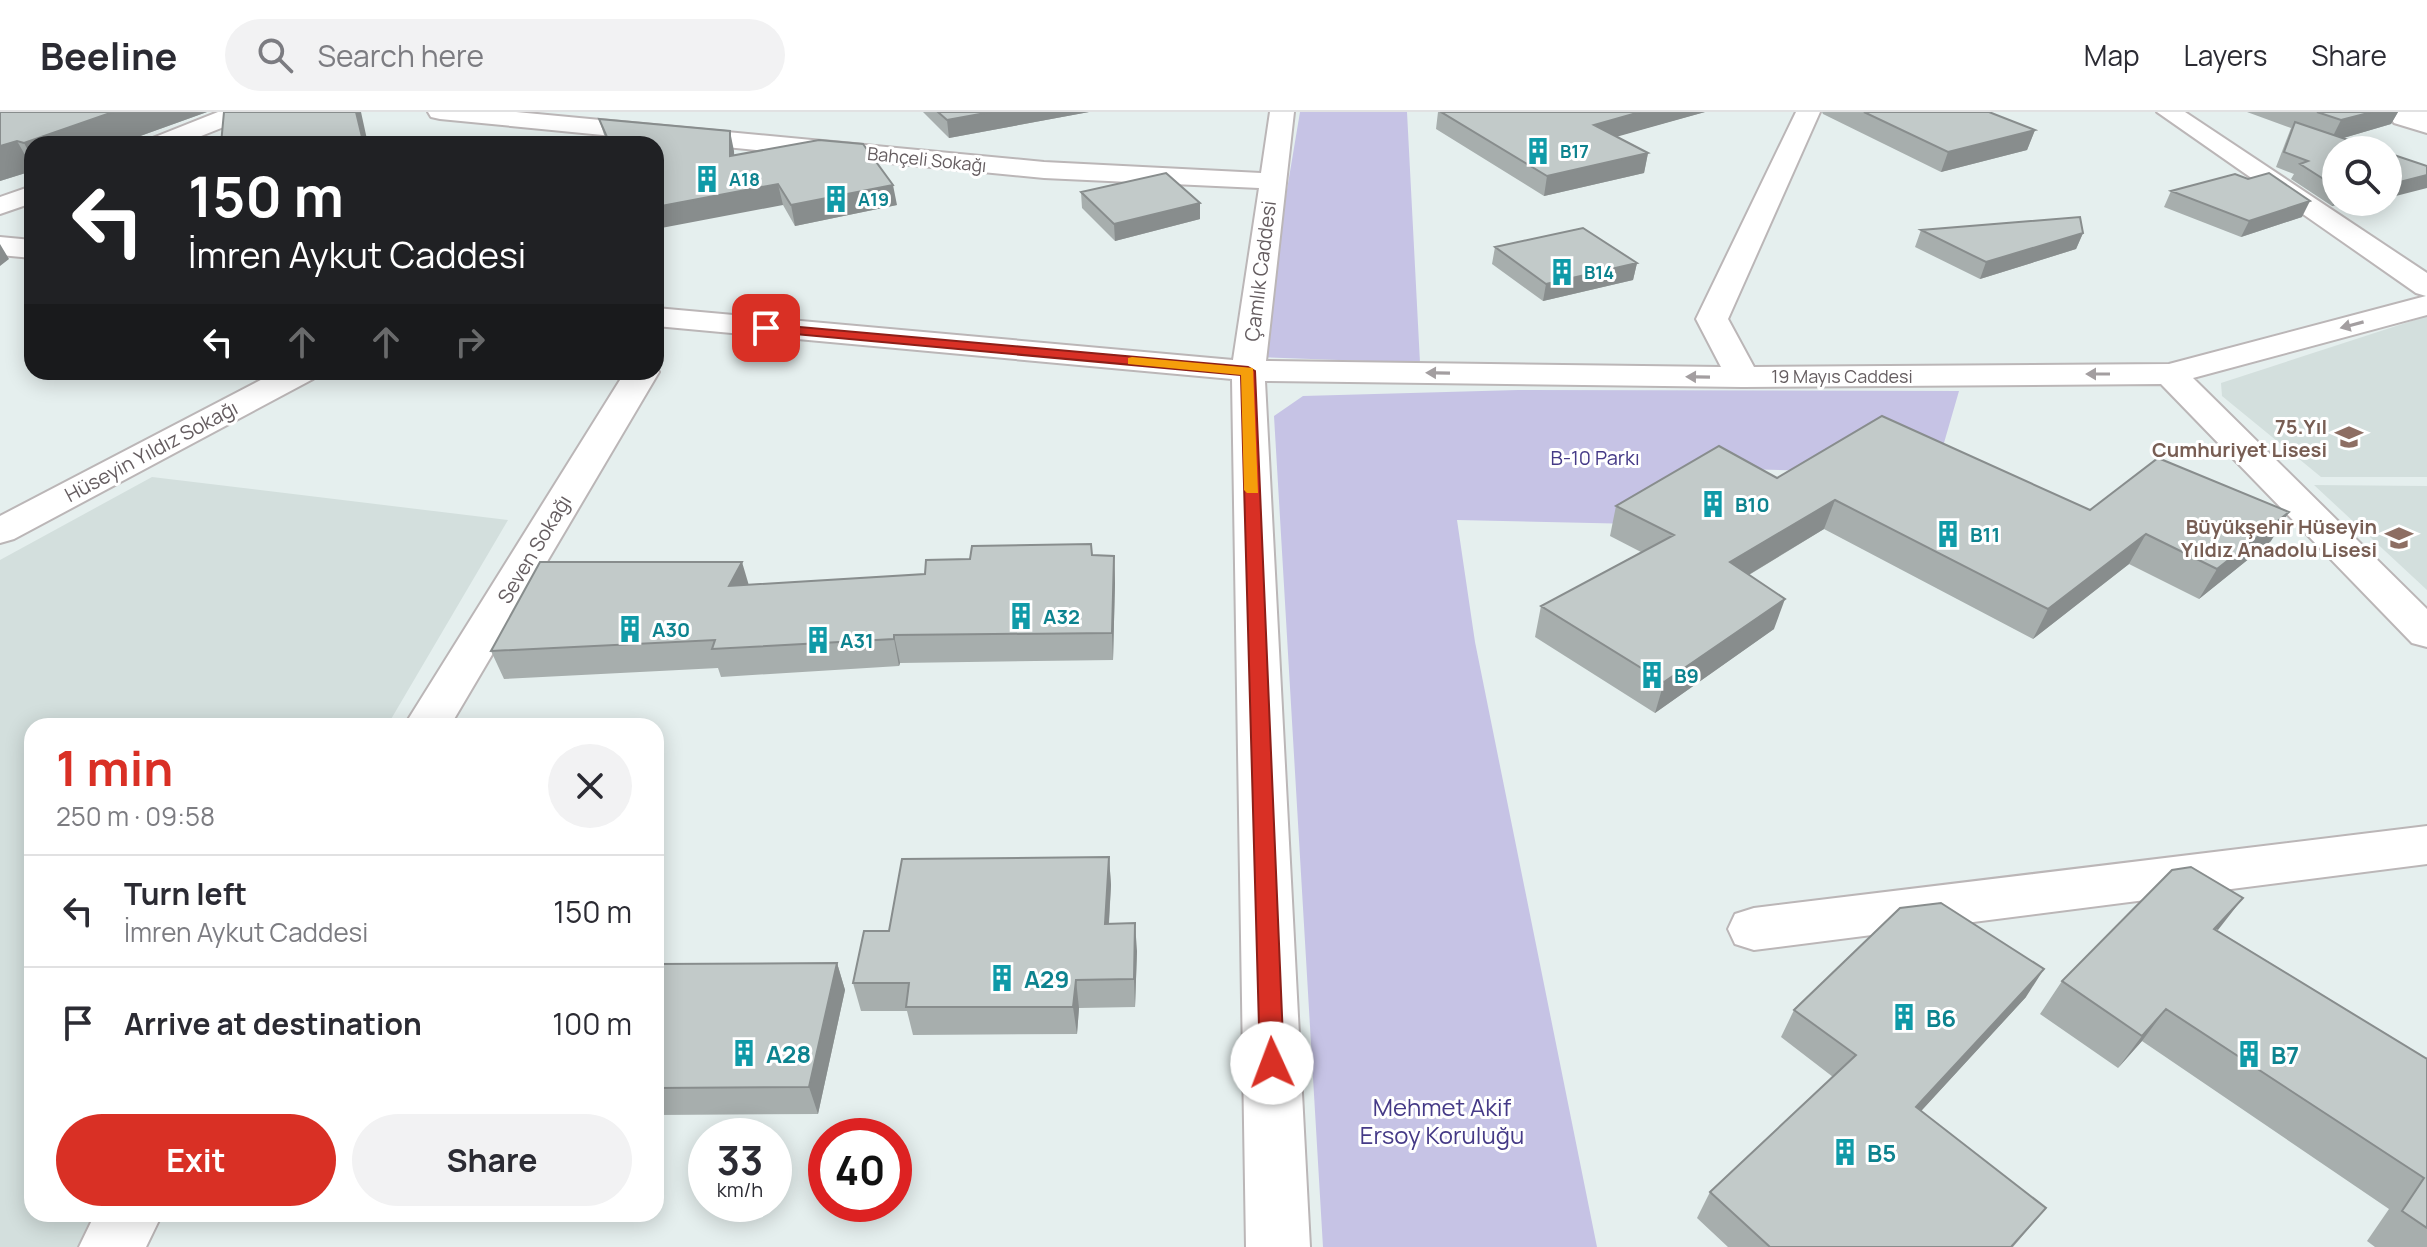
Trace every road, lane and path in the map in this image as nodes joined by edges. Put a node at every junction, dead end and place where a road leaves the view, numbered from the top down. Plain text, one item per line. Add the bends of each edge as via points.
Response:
1 (240, 112) edge
2 (440, 112) edge
3 (1282, 112) edge
4 (1808, 112) edge
5 (2169, 112) edge
6 (2420, 112) edge
7 (2427, 126) edge
8 (179, 136) edge
9 (1271, 181) junction
10 (24, 197) edge
11 (0, 206) edge
12 (0, 246) edge
13 (24, 248) edge
14 (2427, 287) edge
15 (2427, 305) edge
16 (665, 318) edge
17 (1248, 371) junction
18 (2170, 374) junction
19 (1743, 377) junction
20 (286, 380) edge
21 (637, 380) edge
22 (0, 531) edge
23 (2427, 633) edge
24 (432, 718) edge
25 (2427, 845) edge
26 (1754, 929) dead end
27 (126, 1222) edge
28 (111, 1247) edge
29 (1278, 1247) edge

1 - 8 street
2 - 9 street, Bahçeli Sokağı via 1044,170
3 - 9 street, Çamlık Caddesi
4 - 19 street via 1712,319
5 - 14 street
6 - 7 street via 2403,118
9 - 17 street, Çamlık Caddesi
10 - 11 street
12 - 13 street
15 -> 18 street, 19 Mayıs Caddesi
16 - 17 street, 19 Mayıs Caddesi
19 -> 17 street, 19 Mayıs Caddesi
17 - 29 street, Çamlık Caddesi
18 -> 19 street, 19 Mayıs Caddesi
18 - 23 street
20 - 22 street, Hüseyin Yıldız Sokağı
21 - 24 street, Seven Sokağı
25 - 26 street
27 - 28 street

